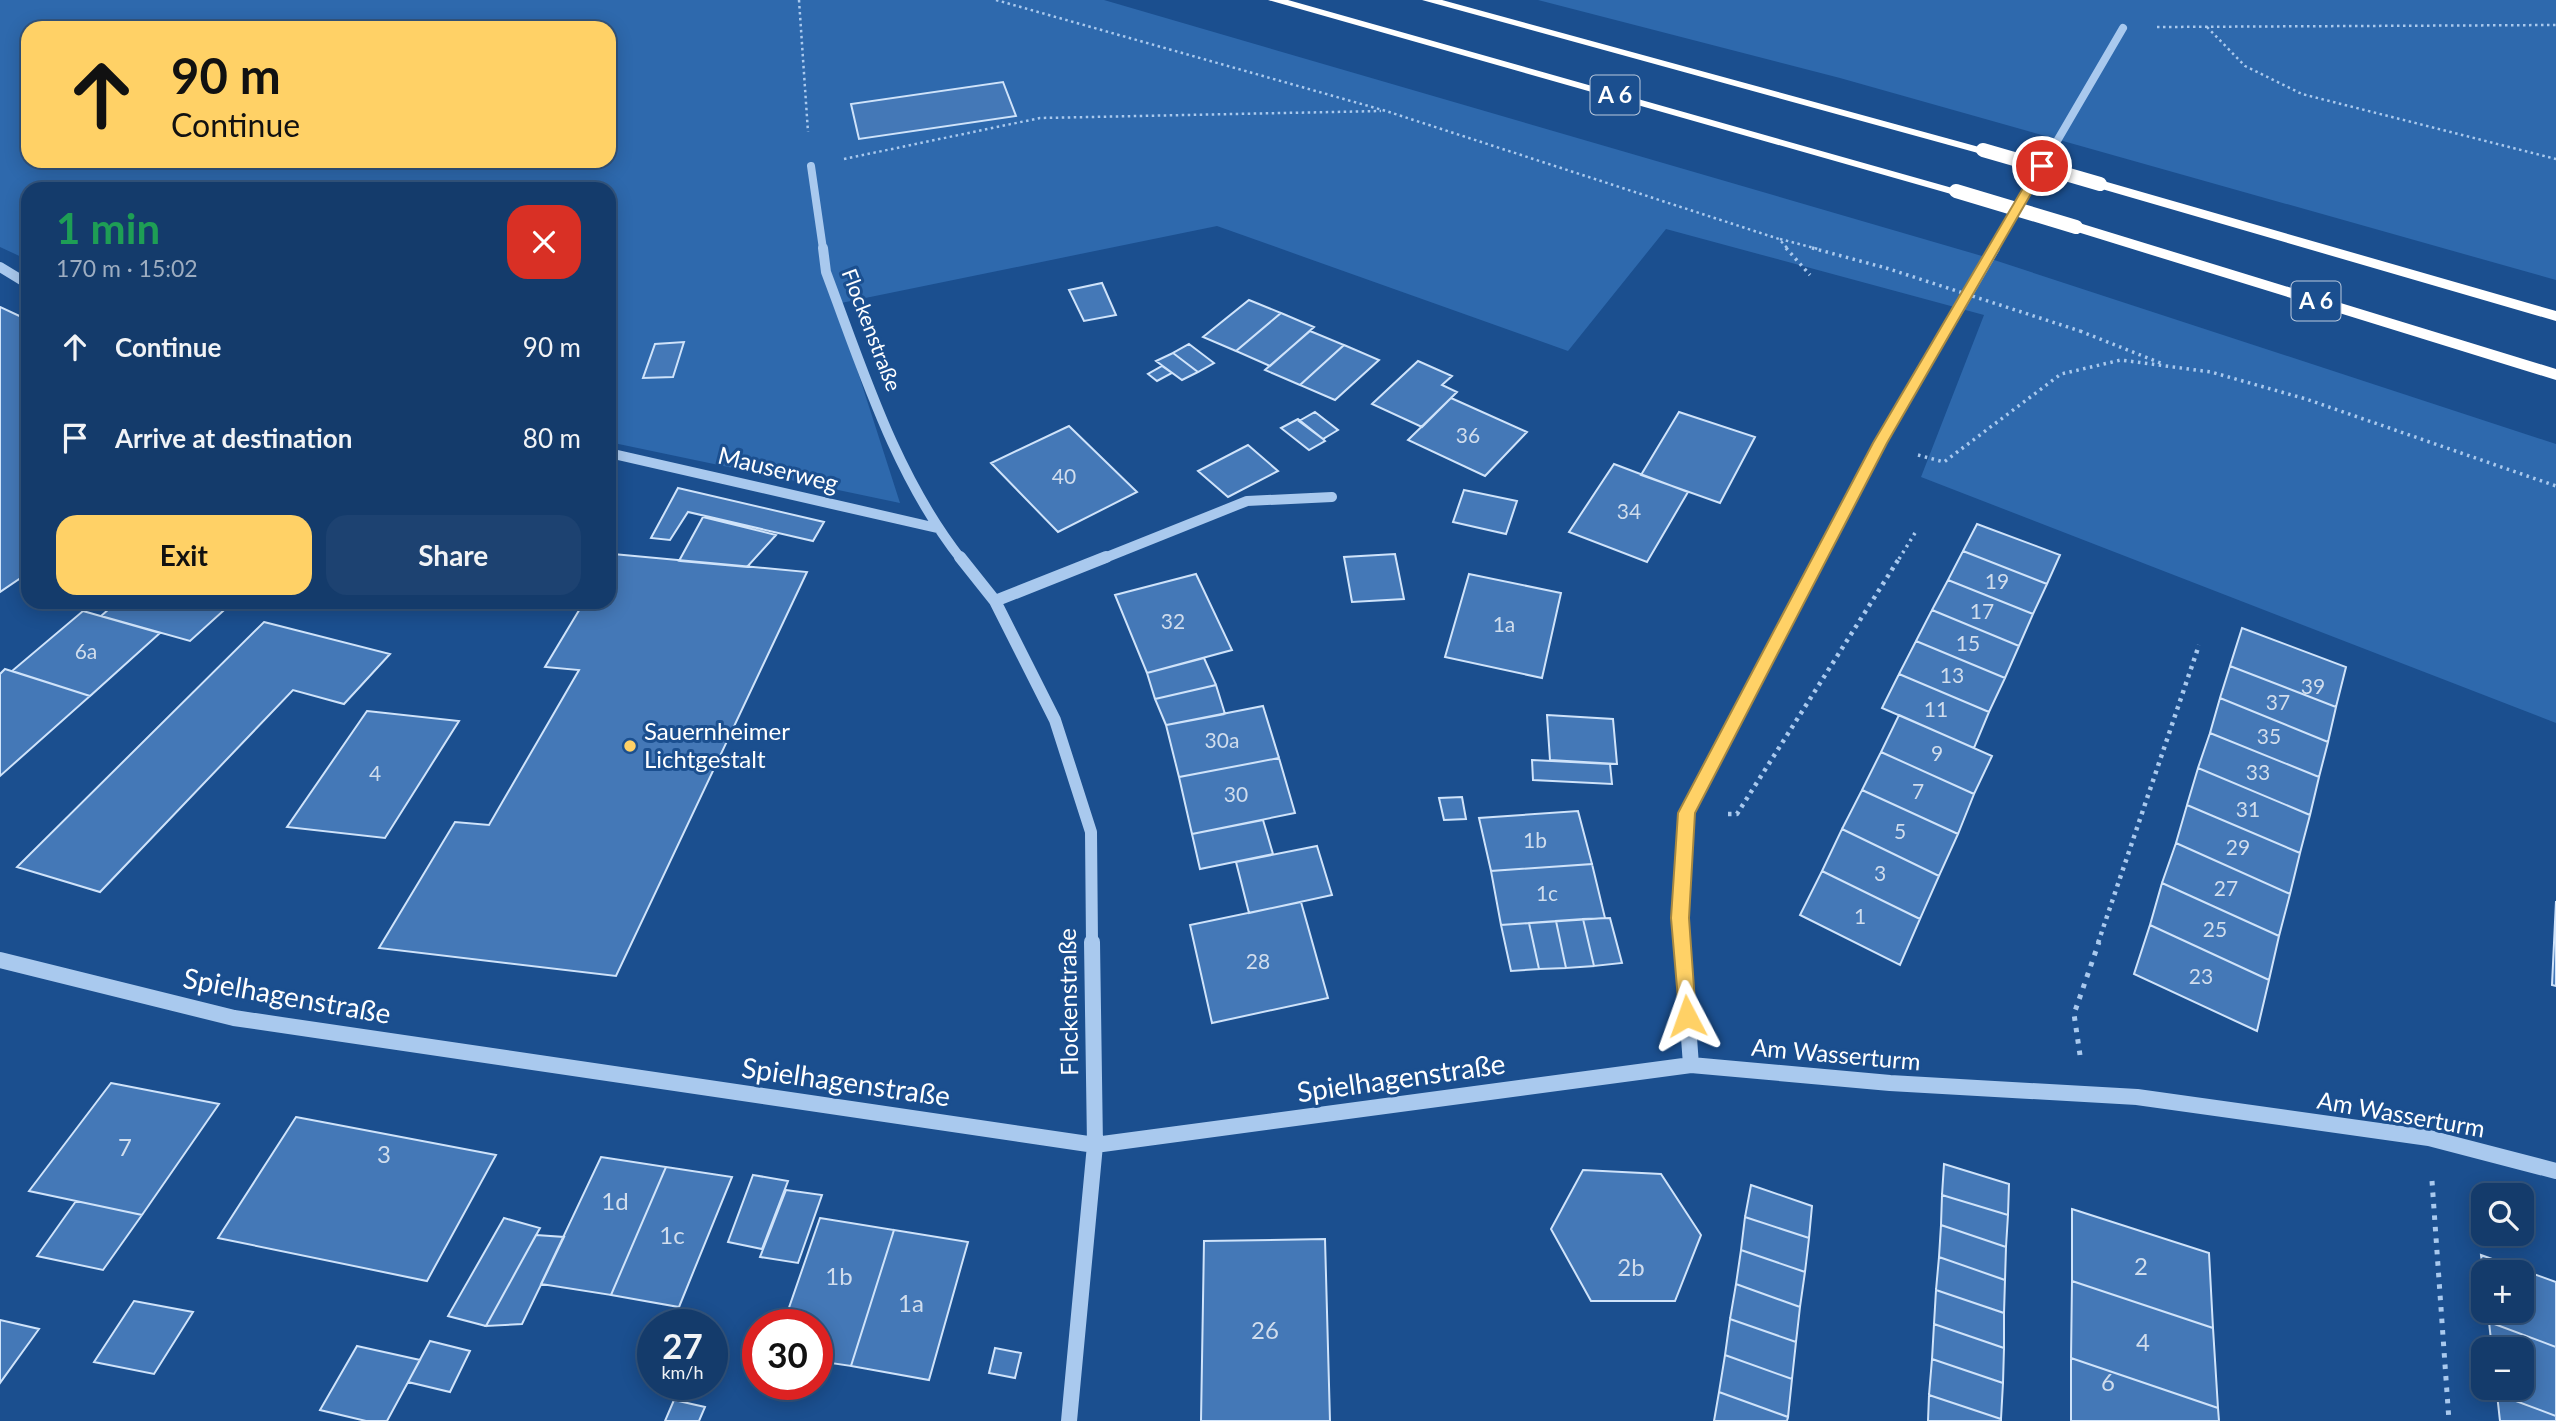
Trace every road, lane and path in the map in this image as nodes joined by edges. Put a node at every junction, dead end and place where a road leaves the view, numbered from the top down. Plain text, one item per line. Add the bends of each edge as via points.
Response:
1 (799, 0) edge
2 (996, 0) edge
3 (1274, 0) edge
4 (1428, 0) edge
5 (2556, 25) edge
6 (2207, 26) junction
7 (2123, 27) joint
8 (1386, 111) junction
9 (2556, 159) edge
10 (811, 166) junction
11 (1779, 239) junction
12 (0, 267) edge
13 (1810, 275) dead end
14 (21, 280) edge
15 (2556, 316) edge
16 (2171, 367) junction
17 (2556, 375) edge
18 (1880, 443) junction
19 (616, 454) edge
20 (2556, 486) edge
21 (1332, 497) dead end
22 (937, 528) junction
23 (1915, 533) dead end
24 (995, 601) junction
25 (2199, 645) dead end
26 (1686, 813) junction
27 (0, 960) edge
28 (1691, 1065) junction
29 (2086, 1094) junction
30 (2429, 1138) junction
31 (1095, 1145) junction
32 (2556, 1171) edge
33 (1069, 1421) edge
34 (2449, 1421) edge

1 - 10 path
2 - 8 path
3 - 17 highway, A 6, bridge via 1956,191
4 - 15 highway, A 6, bridge via 1983,150
5 - 6 path
6 - 7 path
6 - 9 path via 2245,66 2302,94
7 - 18 street
8 - 10 path via 1040,118
8 - 11 path
10 - 22 street, Flockenstraße via 825,272 886,430
11 - 13 path
11 - 16 path, bridge via 1886,268 2080,331
12 - 14 street
16 - 18 path via 2121,360 2061,374 1944,462
16 - 20 path via 2211,372 2306,399
18 - 26 street
19 - 22 street, Mauserweg
21 - 24 street via 1247,501
22 - 24 street, Flockenstraße
23 - 26 path via 1737,814
24 - 31 street, Flockenstraße via 1055,720 1091,832
25 - 29 path via 2074,1014
26 - 28 street via 1680,918
27 - 31 street, Spielhagenstraße via 234,1018
28 - 29 street, Am Wasserturm
28 - 31 street, Spielhagenstraße
29 - 30 street, Am Wasserturm via 2137,1097
30 - 32 street, Am Wasserturm
30 - 34 path
31 - 33 street, Flockenstraße

